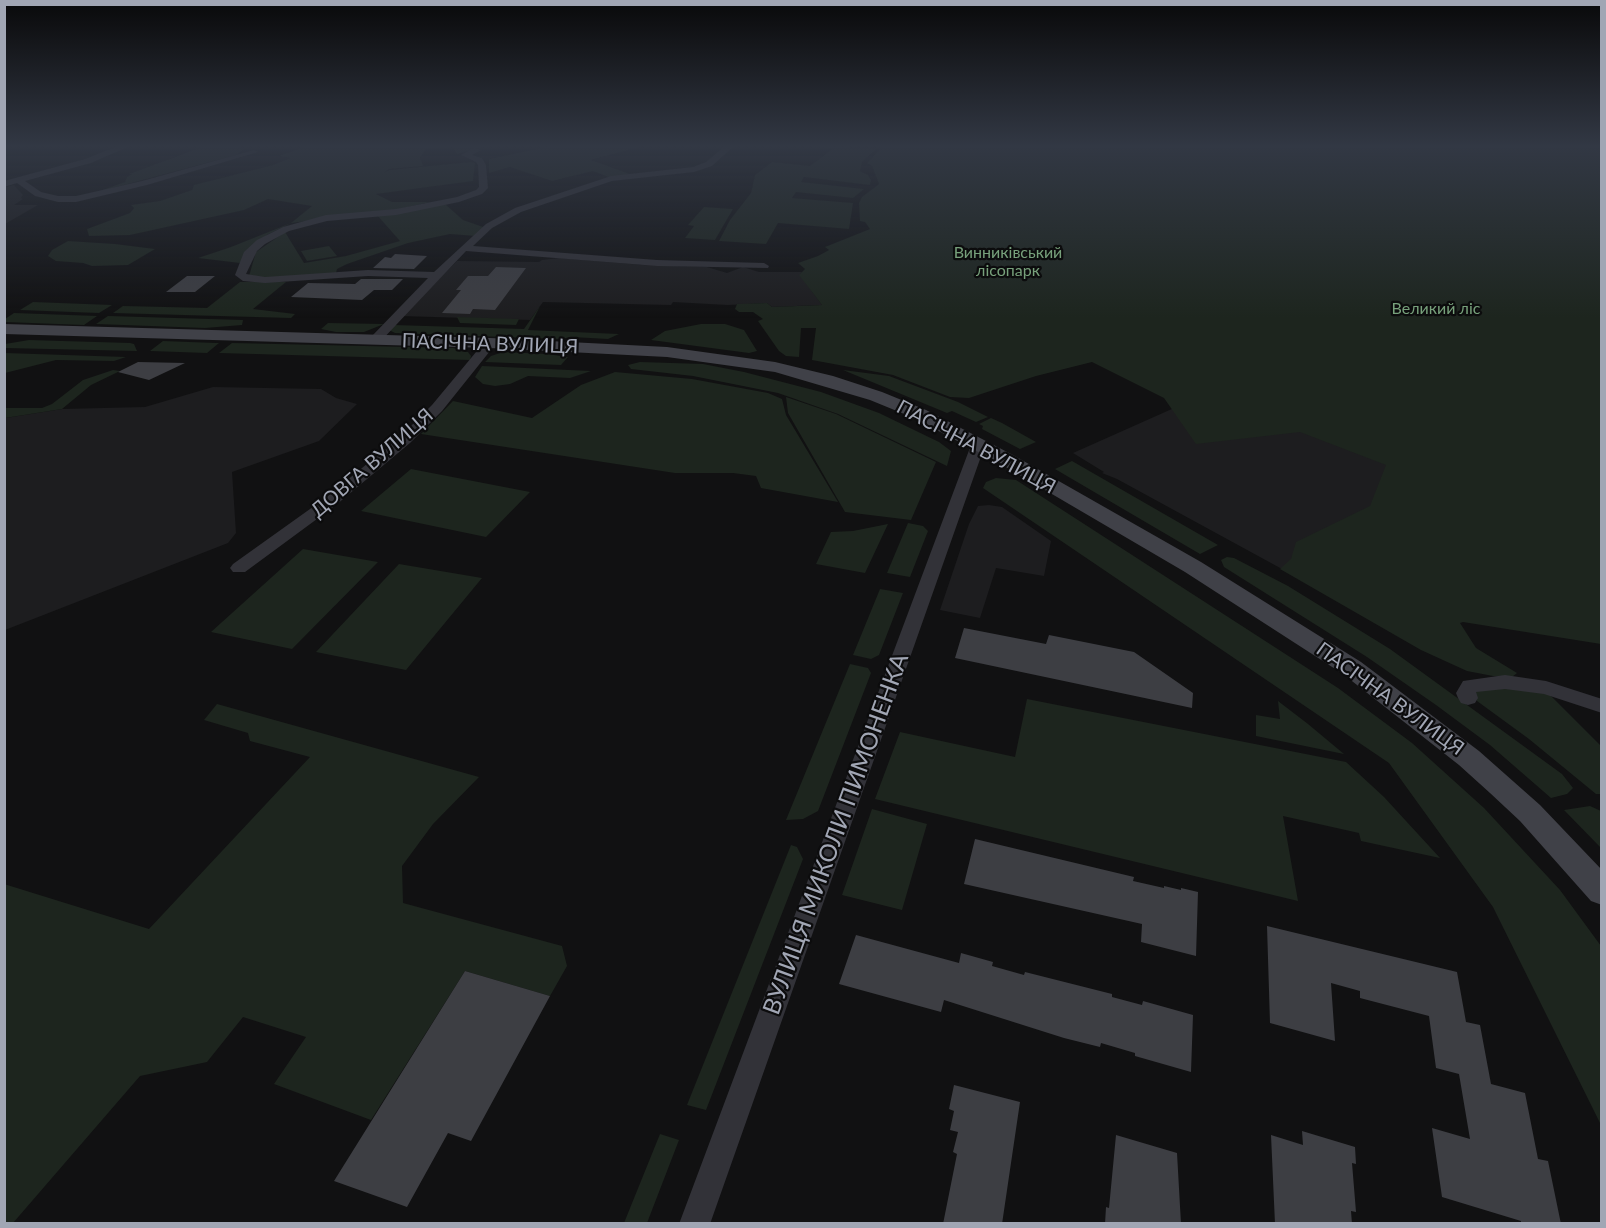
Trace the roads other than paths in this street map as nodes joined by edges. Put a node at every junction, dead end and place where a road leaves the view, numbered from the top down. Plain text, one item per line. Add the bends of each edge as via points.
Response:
1 (438, 203) edge
2 (535, 203) edge
3 (464, 248) junction
4 (764, 266) dead end
5 (436, 275) junction
6 (6, 330) edge
7 (375, 340) junction
8 (490, 343) junction
9 (978, 445) junction
10 (239, 568) dead end
11 (1468, 698) dead end
12 (1602, 706) edge
13 (1602, 892) edge
14 (694, 1224) edge

1 - 5 street via 396,212 326,218 286,229 248,254 240,275 265,280 368,273
2 - 3 street via 489,226
3 - 4 street via 657,263
3 - 5 street
5 - 7 street
6 - 7 main road, ПАСІЧНА ВУЛИЦЯ
7 - 8 main road, ПАСІЧНА ВУЛИЦЯ
8 - 9 main road, ПАСІЧНА ВУЛИЦЯ via 667,352 775,367 876,396
8 - 10 street, ДОВГА ВУЛИЦЯ via 405,440 330,502
9 - 13 main road, ПАСІЧНА ВУЛИЦЯ via 1193,567 1352,669 1500,785
9 - 14 street, ВУЛИЦЯ МИКОЛИ ПИМОНЕНКА
11 - 12 street via 1470,686 1505,682 1546,688

